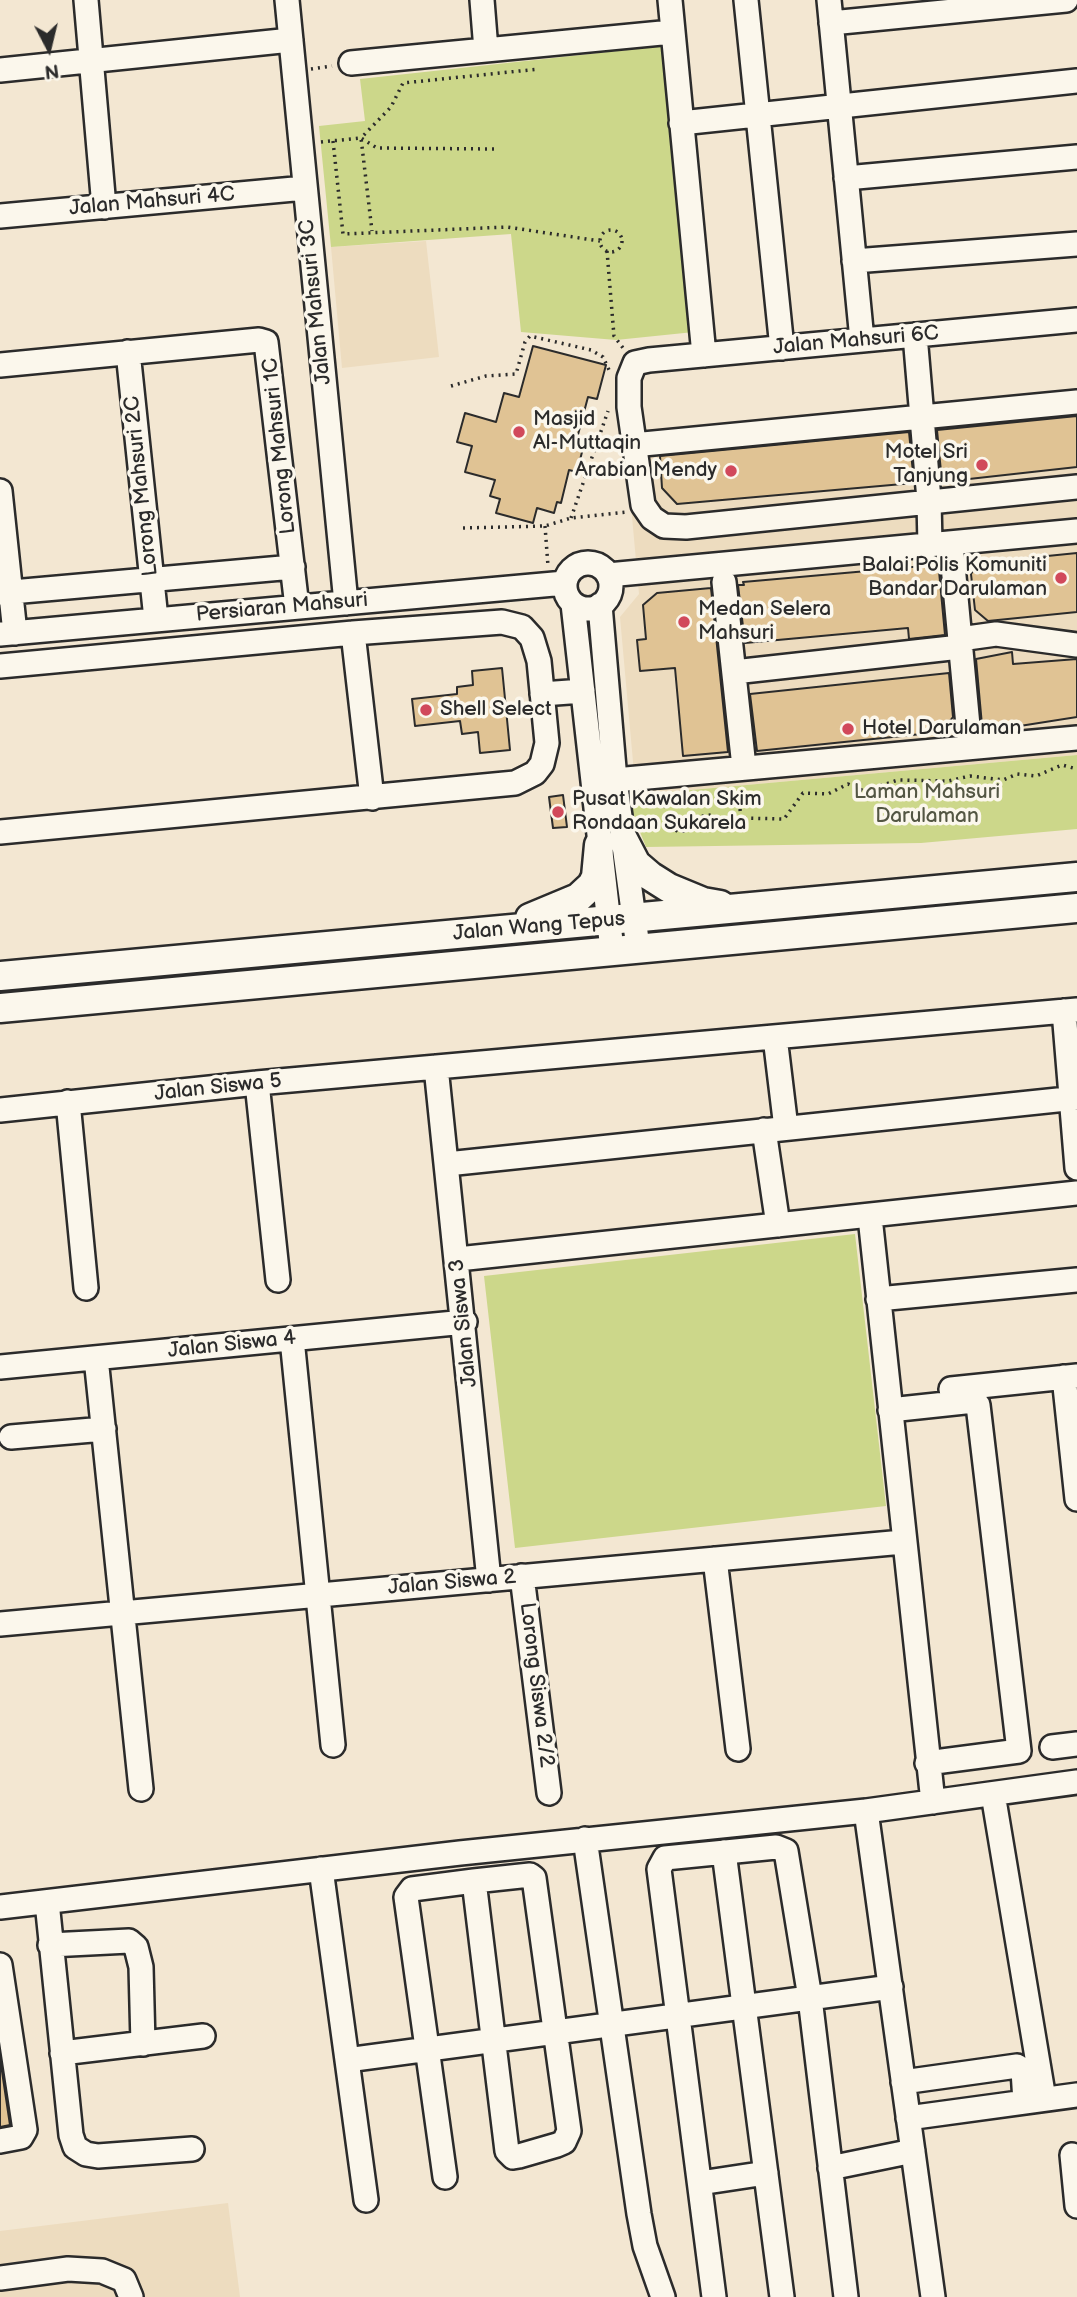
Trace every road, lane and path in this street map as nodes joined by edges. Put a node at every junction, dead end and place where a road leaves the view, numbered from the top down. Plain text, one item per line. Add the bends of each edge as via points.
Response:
1 (86, 0) edge
2 (287, 0) edge
3 (482, 0) edge
4 (670, 0) edge
5 (746, 0) edge
6 (829, 0) edge
7 (1066, 0) edge
8 (831, 23) junction
9 (673, 32) junction
10 (291, 40) junction
11 (486, 50) junction
12 (92, 61) junction
13 (351, 64) joint
14 (539, 69) dead end
15 (0, 70) edge
16 (294, 71) junction
17 (1077, 81) edge
18 (839, 106) junction
19 (758, 114) junction
20 (681, 123) junction
21 (361, 138) junction
22 (333, 141) junction
23 (301, 144) junction
24 (494, 149) dead end
25 (1077, 157) edge
26 (336, 169) junction
27 (329, 170) dead end
28 (846, 177) junction
29 (305, 188) junction
30 (104, 207) junction
31 (0, 216) edge
32 (372, 231) junction
33 (600, 241) junction
34 (1077, 244) edge
35 (607, 251) junction
36 (854, 261) junction
37 (1077, 320) edge
38 (915, 335) junction
39 (862, 340) junction
40 (782, 348) junction
41 (128, 352) junction
42 (704, 355) junction
43 (635, 363) junction
44 (0, 365) edge
45 (611, 376) dead end
46 (452, 386) dead end
47 (1077, 402) edge
48 (610, 405) dead end
49 (923, 417) junction
50 (633, 445) junction
51 (1077, 487) edge
52 (0, 491) edge
53 (929, 500) junction
54 (571, 518) junction
55 (652, 518) junction
56 (545, 526) junction
57 (463, 528) dead end
58 (1077, 531) edge
59 (940, 545) junction
60 (293, 566) junction
61 (608, 575) junction
62 (152, 579) junction
63 (724, 582) dead end
64 (562, 591) junction
65 (6, 593) edge
66 (441, 594) junction
67 (346, 603) junction
68 (600, 605) junction
69 (297, 607) junction
70 (156, 619) junction
71 (445, 626) junction
72 (353, 632) junction
73 (7, 634) edge
74 (960, 643) junction
75 (1077, 645) edge
76 (0, 666) edge
77 (734, 672) junction
78 (583, 691) junction
79 (542, 694) junction
80 (1077, 738) edge
81 (970, 747) junction
82 (744, 767) junction
83 (1077, 769) edge
84 (615, 780) junction
85 (372, 798) junction
86 (741, 818) junction
87 (0, 832) edge
88 (611, 842) junction
89 (1077, 877) edge
90 (1077, 908) edge
91 (742, 909) junction
92 (621, 919) junction
93 (494, 931) junction
94 (625, 948) junction
95 (0, 976) edge
96 (0, 1008) edge
97 (1071, 1011) edge
98 (775, 1037) junction
99 (436, 1067) junction
100 (257, 1083) junction
101 (1074, 1099) edge
102 (68, 1102) junction
103 (0, 1110) edge
104 (775, 1129) junction
105 (447, 1164) junction
106 (1077, 1168) edge
107 (1077, 1194) edge
108 (870, 1217) junction
109 (778, 1225) junction
110 (458, 1259) junction
111 (278, 1280) dead end
112 (1077, 1280) edge
113 (86, 1288) dead end
114 (878, 1299) junction
115 (465, 1322) junction
116 (292, 1339) junction
117 (96, 1358) junction
118 (0, 1367) edge
119 (1071, 1376) edge
120 (890, 1403) junction
121 (104, 1429) junction
122 (11, 1437) dead end
123 (1077, 1499) edge
124 (903, 1542) junction
125 (715, 1559) junction
126 (522, 1576) junction
127 (489, 1580) junction
128 (318, 1595) junction
129 (122, 1613) junction
130 (0, 1624) edge
131 (1077, 1744) edge
132 (333, 1745) dead end
133 (1052, 1747) dead end
134 (738, 1749) dead end
135 (927, 1763) junction
136 (1077, 1782) edge
137 (141, 1789) dead end
138 (549, 1793) dead end
139 (993, 1794) junction
140 (933, 1802) junction
141 (866, 1811) junction
142 (585, 1839) junction
143 (724, 1852) junction
144 (321, 1869) junction
145 (474, 1881) junction
146 (47, 1902) junction
147 (0, 1907) edge
148 (50, 1945) junction
149 (0, 1965) edge
150 (891, 1987) junction
151 (810, 1998) junction
152 (3, 2005) edge
153 (744, 2007) junction
154 (677, 2016) junction
155 (614, 2025) junction
156 (554, 2033) junction
157 (203, 2036) dead end
158 (493, 2041) junction
159 (143, 2044) junction
160 (426, 2050) junction
161 (62, 2053) junction
162 (347, 2060) junction
163 (903, 2082) junction
164 (1077, 2095) edge
165 (1035, 2100) junction
166 (908, 2118) junction
167 (0, 2141) edge
168 (192, 2149) dead end
169 (913, 2151) junction
170 (1072, 2155) dead end
171 (830, 2168) junction
172 (766, 2173) junction
173 (445, 2177) dead end
174 (700, 2183) junction
175 (366, 2200) dead end
176 (1077, 2206) edge
177 (0, 2278) edge
178 (837, 2294) edge
179 (131, 2297) edge
180 (663, 2297) edge
181 (714, 2297) edge
182 (782, 2297) edge
183 (933, 2297) edge

1 - 12 street
2 - 10 street, Jalan Mahsuri 3C
3 - 11 street
4 - 9 street
5 - 19 street
6 - 8 street
7 - 8 street
8 - 18 street
9 - 11 street
9 - 20 street
10 - 12 street
10 - 16 street, Jalan Mahsuri 3C
11 - 13 street
12 - 15 street
12 - 30 street
13 - 16 path
14 - 21 path via 403,83 391,107
16 - 23 street, Jalan Mahsuri 3C
17 - 18 street
18 - 19 street
18 - 28 street
19 - 20 street
19 - 40 street
20 - 42 street
21 - 22 path
21 - 24 path via 377,149
21 - 32 path
22 - 23 path
22 - 26 path
23 - 29 street, Jalan Mahsuri 3C
25 - 28 street
26 - 27 path
26 - 32 path via 343,234
28 - 36 street
29 - 30 street, Jalan Mahsuri 4C
29 - 67 street, Jalan Mahsuri 3C
30 - 31 street, Jalan Mahsuri 4C
32 - 33 path via 507,227
33 - 35 path
33 - 35 path via 601,235 613,229 622,237 619,249
34 - 36 street
35 - 43 path via 614,336
36 - 39 street
37 - 38 street, Jalan Mahsuri 6C
38 - 39 street, Jalan Mahsuri 6C
38 - 49 street
39 - 40 street, Jalan Mahsuri 6C
40 - 42 street, Jalan Mahsuri 6C
41 - 44 street, Lorong Mahsuri 1C
41 - 60 street, Lorong Mahsuri 1C via 266,342
41 - 62 street, Lorong Mahsuri 2C
42 - 43 street, Jalan Mahsuri 6C
43 - 50 street via 629,378
45 - 46 path via 603,357 591,350 530,337 516,374 486,376
47 - 49 street
48 - 54 path
49 - 50 street
49 - 53 street
50 - 55 street via 643,505
51 - 53 street
52 - 65 street
53 - 55 street via 686,527 664,526
53 - 59 street
54 - 55 path via 632,512
54 - 56 path
56 - 57 path
56 - 64 path
58 - 59 street
59 - 61 street
59 - 74 street
60 - 62 street
60 - 69 street, Lorong Mahsuri 1C
61 - 64 street via 587,563 572,569
61 - 68 street via 610,588
62 - 65 street
62 - 70 street, Lorong Mahsuri 2C
63 - 77 street
64 - 66 street, Persiaran Mahsuri
64 - 68 street via 582,608
64 - 78 street
65 - 73 street
66 - 67 street, Persiaran Mahsuri
66 - 71 street
67 - 69 street, Persiaran Mahsuri
68 - 84 street
69 - 70 street, Persiaran Mahsuri
70 - 73 street, Persiaran Mahsuri
71 - 72 street
71 - 79 street via 502,622 522,627 536,648
72 - 76 street
72 - 85 street
74 - 75 street via 996,635
74 - 77 street
74 - 81 street
77 - 82 street
78 - 79 street
78 - 88 street
79 - 85 street via 546,754 526,779
80 - 81 street
81 - 82 street
82 - 84 street
83 - 86 path via 1062,765 1037,776 1017,774 1003,780 970,776 948,781 898,780 864,791 848,784 828,794 803,793 784,819
84 - 88 street
85 - 87 street
86 - 86 path via 739,800 732,796 716,802 701,796 681,798 665,805 668,824 678,832 690,830 695,817 711,816 719,831
88 - 91 main road via 669,888 703,902
88 - 92 street
88 - 93 main road via 596,877 578,898
89 - 91 main road, Jalan Wang Tepus
90 - 94 main road, Jalan Wang Tepus
91 - 92 main road, Jalan Wang Tepus
92 - 93 main road, Jalan Wang Tepus
92 - 94 street
93 - 95 main road, Jalan Wang Tepus
94 - 96 main road, Jalan Wang Tepus
97 - 98 street, Jalan Siswa 5
97 - 101 street
98 - 99 street, Jalan Siswa 5
98 - 104 street
99 - 100 street, Jalan Siswa 5
99 - 105 street, Jalan Siswa 3
100 - 102 street, Jalan Siswa 5
100 - 111 street
101 - 104 street
101 - 106 street
102 - 103 street, Jalan Siswa 5
102 - 113 street
104 - 105 street
104 - 109 street
105 - 110 street, Jalan Siswa 3
107 - 108 street
108 - 109 street
108 - 114 street
109 - 110 street
110 - 115 street, Jalan Siswa 3
112 - 114 street
114 - 120 street
115 - 116 street, Jalan Siswa 4
115 - 127 street, Jalan Siswa 3
116 - 117 street, Jalan Siswa 4
116 - 128 street
117 - 118 street, Jalan Siswa 4
117 - 121 street
119 - 120 street
119 - 123 street
120 - 124 street
120 - 135 street via 974,1401 978,1405 1019,1751
121 - 122 street
121 - 129 street
124 - 125 street, Jalan Siswa 2
124 - 135 street
125 - 126 street, Jalan Siswa 2
125 - 134 street
126 - 127 street, Jalan Siswa 2
126 - 138 street, Lorong Siswa 2/2
127 - 128 street, Jalan Siswa 2
128 - 129 street, Jalan Siswa 2
128 - 132 street
129 - 130 street, Jalan Siswa 2
129 - 137 street
131 - 133 street
135 - 140 street
136 - 139 street
139 - 140 street
139 - 165 street
140 - 141 street
141 - 142 street
141 - 150 street
142 - 144 street
142 - 155 street
143 - 151 street via 776,1847 786,1852
143 - 153 street
143 - 154 street via 665,1858 659,1869
144 - 146 street
144 - 162 street
145 - 156 street via 530,1875 536,1882
145 - 158 street
145 - 160 street via 412,1889 406,1897
146 - 147 street
146 - 148 street
148 - 159 street via 129,1941 136,1947 141,1967
148 - 161 street
149 - 152 street
150 - 151 street
150 - 163 street
151 - 153 street
151 - 171 street
152 - 167 street via 25,2130 21,2137
153 - 154 street
153 - 172 street
154 - 155 street
154 - 174 street
155 - 156 street
155 - 180 street via 639,2214
156 - 158 street
156 - 158 street via 568,2137 519,2157 507,2151
157 - 159 street
158 - 160 street
159 - 161 street
160 - 162 street
160 - 173 street
161 - 168 street via 75,2147 98,2156
162 - 175 street
163 - 165 street via 1017,2066
163 - 166 street
164 - 165 street
165 - 166 street
166 - 169 street
169 - 171 street
169 - 183 street
170 - 176 street
171 - 178 street
172 - 174 street
172 - 182 street
174 - 181 street
177 - 179 street via 68,2269 102,2271 124,2280

